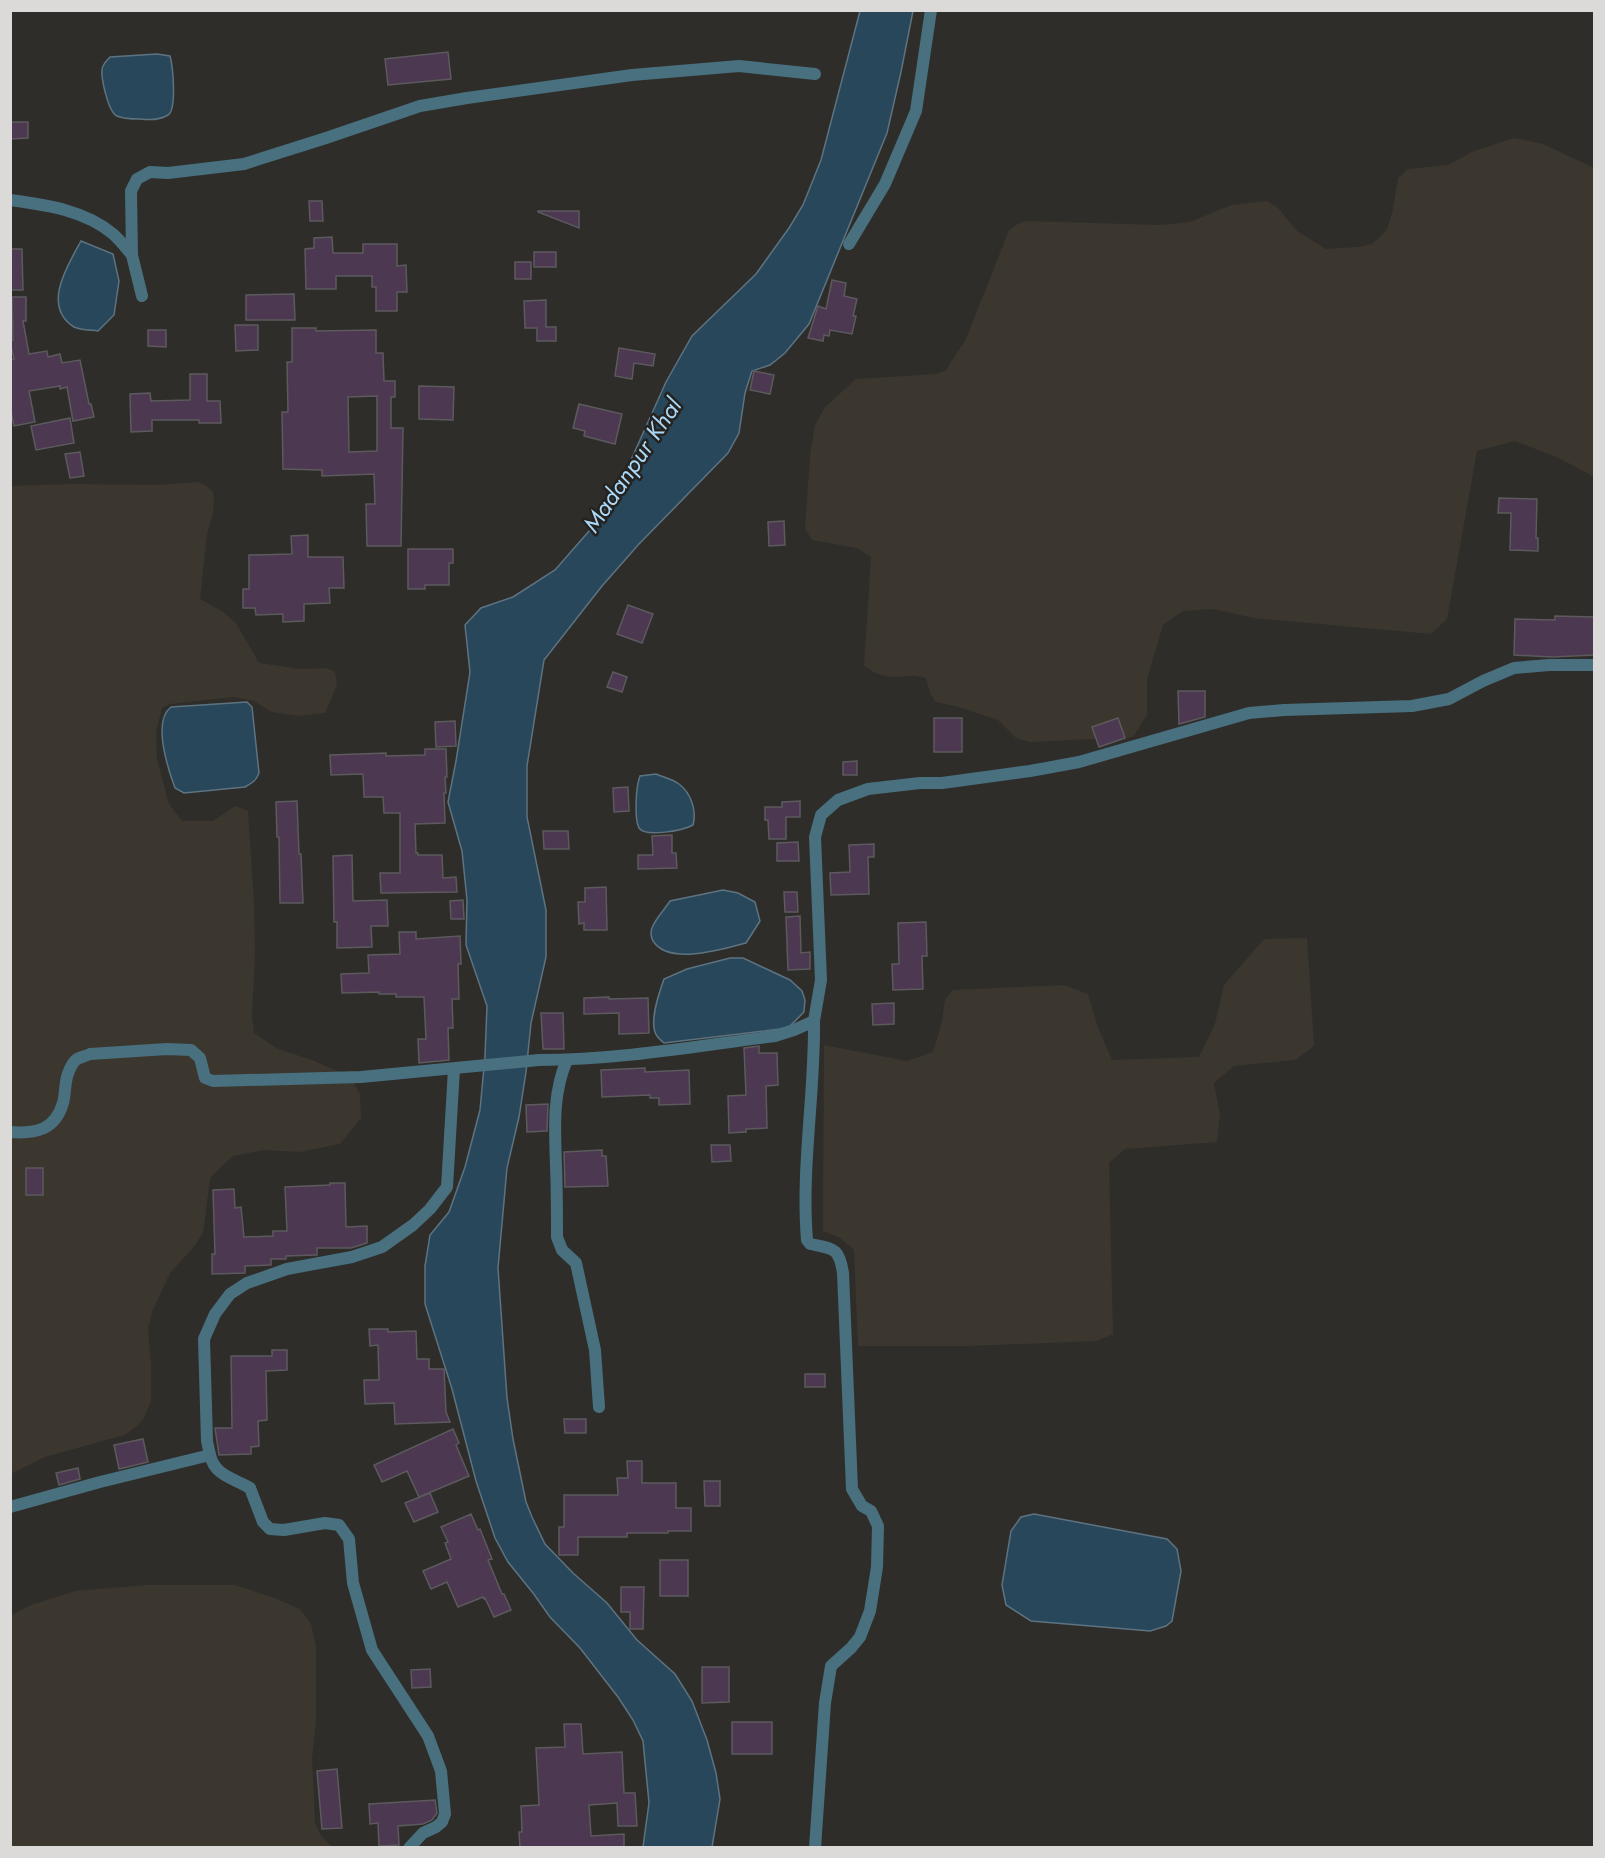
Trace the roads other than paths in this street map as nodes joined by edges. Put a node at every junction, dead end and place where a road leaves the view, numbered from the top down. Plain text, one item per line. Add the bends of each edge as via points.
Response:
1 (931, 10) edge
2 (815, 74) dead end
3 (10, 200) edge
4 (849, 244) dead end
5 (132, 255) junction
6 (142, 296) dead end
7 (1594, 665) edge
8 (814, 1021) junction
9 (567, 1060) junction
10 (454, 1069) junction
11 (10, 1132) edge
12 (599, 1407) dead end
13 (210, 1455) junction
14 (10, 1507) edge
15 (409, 1848) edge
16 (815, 1848) edge

1 - 4 street via 916,111 885,184
2 - 5 street via 739,66 632,75 467,98 420,106 244,164 150,172 136,179 131,191
3 - 5 street via 59,208 89,218 113,234
5 - 6 street
7 - 8 street via 1514,668 1449,699 1412,706 1249,713 1079,762 942,783 868,789 838,800 821,815 815,837 821,980
8 - 9 street via 775,1036
8 - 16 street via 807,1240 834,1250 841,1257 852,1489 878,1526 870,1611 860,1637 831,1666
9 - 10 street
9 - 12 street via 556,1107 557,1237 562,1250 576,1263 595,1350
10 - 11 street via 360,1077 213,1081 205,1078 200,1058 191,1050 90,1054 73,1063 58,1115 48,1127
10 - 13 street via 447,1187 430,1209 382,1247 247,1282 230,1294 215,1314 204,1339
13 - 14 street
13 - 15 street via 212,1464 222,1474 250,1488 270,1529 325,1523 339,1525 349,1539 353,1583 372,1650 428,1736 441,1771 445,1814 442,1822 423,1833

